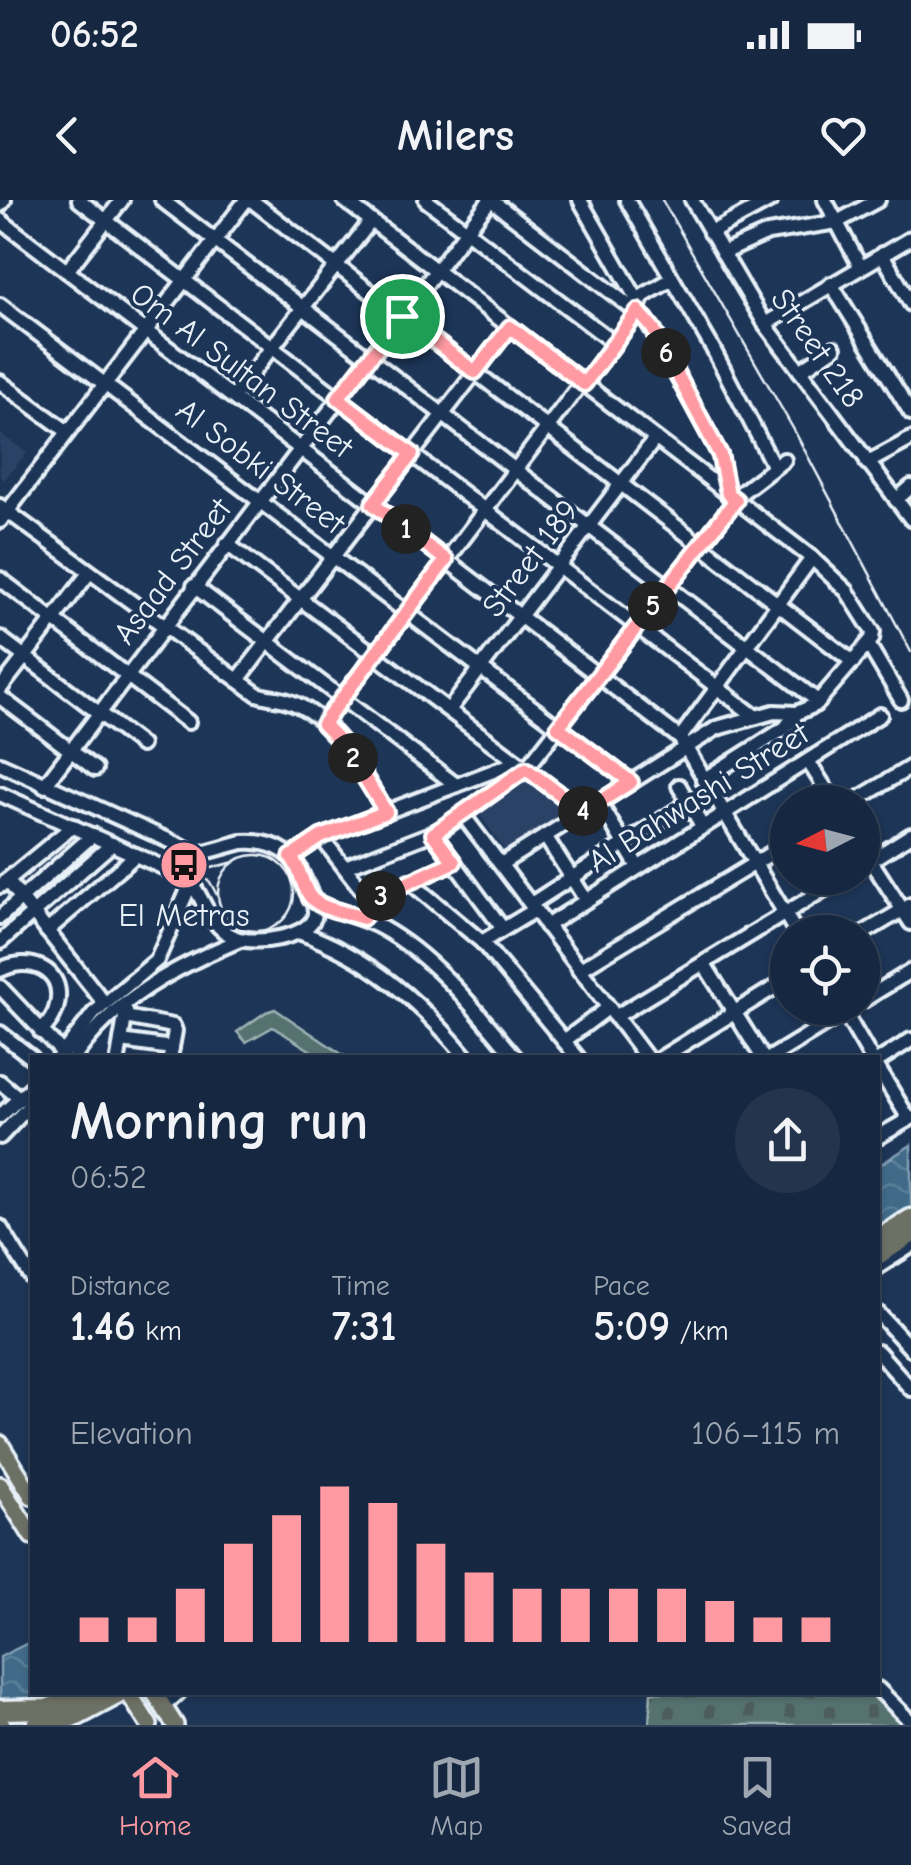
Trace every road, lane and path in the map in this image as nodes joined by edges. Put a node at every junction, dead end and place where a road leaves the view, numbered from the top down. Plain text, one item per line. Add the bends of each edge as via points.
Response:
1 (79, 200) edge
2 (122, 200) edge
3 (162, 200) edge
4 (248, 200) edge
5 (426, 200) edge
6 (491, 200) edge
7 (580, 200) edge
8 (626, 200) edge
9 (770, 200) edge
10 (826, 200) edge
11 (878, 200) edge
12 (695, 201) edge
13 (350, 202) edge
14 (0, 220) edge
15 (106, 221) junction
16 (371, 221) junction
17 (837, 222) junction
18 (467, 231) junction
19 (710, 232) junction
20 (911, 238) edge
21 (215, 240) junction
22 (722, 253) junction
23 (882, 254) junction
24 (336, 265) junction
25 (860, 266) junction
26 (436, 271) junction
27 (68, 272) junction
28 (672, 279) junction
29 (184, 280) junction
30 (831, 284) junction
31 (909, 295) edge
32 (0, 305) edge
33 (639, 307) junction
34 (303, 308) junction
35 (402, 316) junction
36 (766, 324) junction
37 (510, 327) junction
38 (146, 331) junction
39 (614, 344) junction
40 (272, 347) junction
41 (834, 348) dead end
42 (369, 358) junction
43 (800, 371) junction
44 (475, 372) junction
45 (0, 382) edge
46 (106, 382) junction
47 (583, 383) junction
48 (233, 397) junction
49 (338, 398) junction
50 (911, 413) edge
51 (442, 414) junction
52 (548, 428) junction
53 (68, 432) junction
54 (655, 439) junction
55 (911, 439) edge
56 (300, 448) junction
57 (412, 454) junction
58 (867, 464) junction
59 (516, 470) junction
60 (621, 484) junction
61 (911, 487) edge
62 (732, 497) junction
63 (260, 500) junction
64 (896, 500) junction
65 (373, 504) junction
66 (484, 509) junction
67 (2, 513) edge
68 (911, 519) edge
69 (589, 526) junction
70 (227, 544) junction
71 (701, 545) junction
72 (334, 556) junction
73 (812, 558) junction
74 (446, 560) junction
75 (558, 566) junction
76 (89, 574) junction
77 (0, 579) edge
78 (194, 586) junction
79 (668, 586) junction
80 (300, 599) junction
81 (778, 604) junction
82 (408, 612) junction
83 (520, 616) junction
84 (53, 620) junction
85 (637, 626) junction
86 (164, 627) junction
87 (0, 638) edge
88 (268, 642) junction
89 (868, 644) junction
90 (747, 646) junction
91 (375, 655) junction
92 (25, 657) junction
93 (853, 662) junction
94 (481, 668) junction
95 (127, 676) junction
96 (598, 676) junction
97 (238, 680) junction
98 (717, 687) junction
99 (0, 689) edge
100 (0, 697) edge
101 (342, 698) junction
102 (901, 700) dead end
103 (819, 702) junction
104 (449, 710) junction
105 (98, 713) junction
106 (797, 713) junction
107 (880, 715) dead end
108 (756, 717) junction
109 (188, 722) dead end
110 (323, 724) junction
111 (558, 727) junction
112 (683, 743) junction
113 (141, 745) dead end
114 (70, 750) junction
115 (808, 761) junction
116 (0, 764) edge
117 (522, 765) junction
118 (911, 767) edge
119 (95, 769) dead end
120 (703, 780) junction
121 (631, 782) junction
122 (456, 785) junction
123 (823, 785) edge
124 (44, 786) junction
125 (678, 786) dead end
126 (880, 786) edge
127 (2, 799) edge
128 (599, 802) junction
129 (688, 803) junction
130 (386, 812) junction
131 (584, 812) junction
132 (723, 813) junction
133 (464, 816) junction
134 (74, 826) junction
135 (702, 826) junction
136 (433, 834) junction
137 (92, 835) junction
138 (911, 835) edge
139 (545, 836) junction
140 (321, 837) junction
141 (112, 844) junction
142 (624, 844) junction
143 (199, 854) junction
144 (770, 854) edge
145 (136, 855) junction
146 (880, 855) edge
147 (291, 857) junction
148 (454, 862) junction
149 (754, 863) junction
150 (500, 864) junction
151 (638, 867) junction
152 (345, 868) junction
153 (880, 877) edge
154 (572, 878) junction
155 (190, 881) junction
156 (409, 881) junction
157 (4, 883) edge
158 (815, 895) edge
159 (21, 898) junction
160 (310, 898) junction
161 (586, 900) junction
162 (373, 904) junction
163 (533, 907) junction
164 (907, 907) edge
165 (33, 913) junction
166 (784, 914) junction
167 (0, 917) edge
168 (363, 918) junction
169 (880, 923) edge
170 (911, 923) edge
171 (546, 926) junction
172 (503, 929) junction
173 (48, 931) junction
174 (299, 932) junction
175 (240, 940) junction
176 (0, 942) edge
177 (482, 942) junction
178 (704, 964) junction
179 (152, 967) junction
180 (0, 970) edge
181 (580, 970) junction
182 (911, 972) edge
183 (162, 979) junction
184 (0, 986) edge
185 (880, 990) edge
186 (770, 991) edge
187 (105, 1004) junction
188 (126, 1010) junction
189 (734, 1012) junction
190 (612, 1013) junction
191 (821, 1025) edge
192 (855, 1025) edge
193 (41, 1032) junction
194 (94, 1032) junction
195 (0, 1034) edge
196 (911, 1040) edge
197 (121, 1041) junction
198 (564, 1041) junction
199 (171, 1053) edge
200 (64, 1055) edge
201 (66, 1055) edge
202 (66, 1055) edge
203 (90, 1055) edge
204 (119, 1055) edge
205 (464, 1055) edge
206 (513, 1055) edge
207 (576, 1055) edge
208 (645, 1055) edge
209 (666, 1055) edge
210 (760, 1055) edge
211 (775, 1055) edge
212 (872, 1055) edge
213 (30, 1056) edge
214 (880, 1059) edge
215 (880, 1069) edge
216 (0, 1082) edge
217 (26, 1101) edge
218 (0, 1116) edge
219 (910, 1118) edge
220 (880, 1136) edge
221 (0, 1137) edge
222 (911, 1219) edge
223 (0, 1227) edge
224 (911, 1234) edge
225 (880, 1238) edge
226 (911, 1246) edge
227 (880, 1254) edge
228 (880, 1266) edge
229 (30, 1275) edge
230 (880, 1315) edge
231 (911, 1348) edge
232 (880, 1354) edge
233 (911, 1389) edge
234 (0, 1444) edge
235 (0, 1486) edge
236 (30, 1493) edge
237 (30, 1533) edge
238 (880, 1691) edge
239 (85, 1695) edge
240 (119, 1695) edge
241 (127, 1695) edge
242 (158, 1700) edge
243 (0, 1710) edge
244 (911, 1722) edge
245 (36, 1725) edge
246 (148, 1725) edge
247 (175, 1725) edge

1 - 15 street
2 - 15 street
3 - 21 street
4 - 21 street
4 - 24 street
5 - 18 street
6 - 18 street, Asaad Street
6 - 33 street
7 - 33 street
8 - 28 street
9 - 19 street
10 - 17 street
11 - 17 street
12 - 19 street, Street 218
13 - 16 street
14 - 27 street, Om Al Sultan Street
15 - 27 street
15 - 29 street
16 - 24 street
16 - 26 street
17 - 22 street via 768,233
17 - 25 street
18 - 26 street, Asaad Street
18 - 39 street
19 - 22 street, Street 218
20 - 23 street
21 - 29 street
21 - 34 street
22 - 36 street, Street 218
23 - 25 street
23 - 31 street
24 - 34 street
24 - 35 street
25 - 30 street
26 - 35 street, Asaad Street
26 - 37 street
27 - 38 street, Om Al Sultan Street
28 - 33 street
28 - 62 street via 779,464
29 - 38 street
29 - 40 street
30 - 36 street
30 - 50 street
32 - 46 street, Al Sobki Street
33 - 39 street
33 - 62 street via 720,455
34 - 40 street
34 - 42 street
35 - 42 street, Asaad Street
35 - 44 street
36 - 43 street, Street 218
37 - 44 street
37 - 47 street
38 - 46 street
38 - 48 street, Om Al Sultan Street
39 - 47 street
40 - 48 street
40 - 49 street
41 - 43 street
42 - 49 street, Asaad Street
42 - 51 street
43 - 58 street, Street 218
44 - 51 street
44 - 52 street
45 - 53 street
46 - 53 street
46 - 63 street, Al Sobki Street
47 - 52 street
47 - 54 street
48 - 56 street, Om Al Sultan Street
49 - 56 street, Asaad Street
49 - 57 street
51 - 57 street
51 - 59 street
52 - 59 street
52 - 60 street
53 - 67 street
54 - 60 street, Street 189
54 - 62 street
55 - 58 street
56 - 63 street, Asaad Street
56 - 65 street, Om Al Sultan Street
57 - 65 street
57 - 66 street
58 - 64 street, Street 218
59 - 66 street
59 - 69 street
60 - 69 street, Street 189
60 - 71 street
61 - 64 street
62 - 71 street
62 - 73 street
63 - 70 street, Asaad Street
63 - 72 street, Al Sobki Street
64 - 68 street, Street 218
65 - 72 street
65 - 74 street, Om Al Sultan Street
66 - 74 street
66 - 75 street
67 - 76 street
69 - 75 street, Street 189
69 - 79 street
70 - 78 street, Asaad Street
70 - 80 street
71 - 79 street
71 - 81 street
72 - 80 street
72 - 82 street, Al Sobki Street
73 - 81 street
73 - 89 street via 872,630
74 - 82 street
74 - 83 street, Om Al Sultan Street
75 - 83 street, Street 189
75 - 85 street
76 - 84 street
76 - 86 street
77 - 84 street
78 - 86 street, Asaad Street
78 - 88 street
79 - 85 street
79 - 90 street
80 - 88 street
80 - 91 street
81 - 90 street
81 - 93 street
82 - 91 street
82 - 94 street, Al Sobki Street
83 - 94 street, Street 189
83 - 96 street, Om Al Sultan Street
84 - 92 street
84 - 95 street
85 - 96 street
85 - 98 street
86 - 95 street, Asaad Street
86 - 97 street
87 - 92 street
88 - 97 street
88 - 101 street
89 - 93 street
89 - 102 street
90 - 98 street
90 - 103 street
91 - 101 street
91 - 104 street
92 - 99 street
92 - 105 street
93 - 103 street
94 - 104 street, Street 189
94 - 111 street, Al Sobki Street
95 - 105 street, Asaad Street
95 - 109 street
96 - 111 street
96 - 112 street, Om Al Sultan Street
97 - 110 street
98 - 108 street
98 - 112 street
100 - 114 street
101 - 110 street
101 - 122 street
103 - 106 street
104 - 117 street
105 - 113 street
105 - 114 street, Asaad Street
106 - 108 street
106 - 120 street via 785,728
107 - 115 street, Al Bahwashi Street
108 - 112 street
110 - 130 street
111 - 117 street
111 - 121 street, Al Sobki Street
112 - 120 street
112 - 121 street
114 - 119 street
114 - 124 street, Asaad Street
115 - 123 street
115 - 132 street, Al Bahwashi Street
116 - 124 street
117 - 122 street
117 - 131 street
117 - 133 street
118 - 126 street
120 - 132 street
121 - 128 street
122 - 130 street
124 - 143 street
125 - 129 street
127 - 134 street
128 - 131 street
128 - 142 street
129 - 135 street
129 - 142 street
130 - 140 street
131 - 139 street
132 - 135 street, Al Bahwashi Street
132 - 149 street
133 - 136 street
133 - 150 street
134 - 137 street
134 - 157 street
135 - 151 street, Al Bahwashi Street
136 - 148 street
136 - 152 street
137 - 141 street
137 - 159 street
138 - 146 street
139 - 150 street
139 - 154 street
140 - 147 street
140 - 152 street
141 - 145 street
141 - 165 street
142 - 151 street
142 - 154 street
143 - 147 street via 251,841
143 - 155 street via 191,862
144 - 149 street
145 - 155 street
145 - 173 street
147 - 160 street
148 - 156 street
148 - 172 street
149 - 166 street
149 - 181 street
150 - 163 street
151 - 161 street, Al Bahwashi Street
152 - 162 street
153 - 164 street
154 - 161 street
154 - 163 street
155 - 175 street via 215,923
155 - 179 street
156 - 162 street
156 - 177 street
157 - 159 street
158 - 166 street
159 - 165 street
159 - 167 street
160 - 168 street
160 - 174 street via 314,919
161 - 171 street, Al Bahwashi Street
162 - 168 street
163 - 171 street
163 - 172 street
164 - 169 street
164 - 170 street
165 - 173 street
165 - 176 street
166 - 178 street
168 - 206 street via 446,978
171 - 181 street
172 - 177 street
173 - 187 street
174 - 175 street
174 - 205 street via 369,964
175 - 183 street
177 - 198 street
178 - 189 street
178 - 190 street
179 - 183 street
179 - 187 street
180 - 193 street via 22,961 51,976 57,1008
181 - 190 street
182 - 185 street
183 - 188 street
184 - 193 street
186 - 189 street
187 - 201 street via 82,1025
188 - 194 street
188 - 197 street
188 - 199 street via 172,1026
189 - 209 street
189 - 210 street
190 - 198 street
190 - 208 street
191 - 211 street
192 - 212 street
193 - 200 street
194 - 202 street
194 - 203 street
195 - 213 street
196 - 214 street
197 - 199 street
197 - 204 street
198 - 207 street
215 - 219 street
216 - 217 street
217 - 218 street
217 - 221 street
219 - 220 street
222 - 225 highway
223 - 229 street
224 - 227 highway
226 - 228 street
230 - 231 street
232 - 233 street
234 - 236 main road
235 - 237 main road
238 - 244 street
239 - 243 highway via 47,1709
240 - 245 highway via 77,1716
241 - 246 main road
242 - 247 main road

